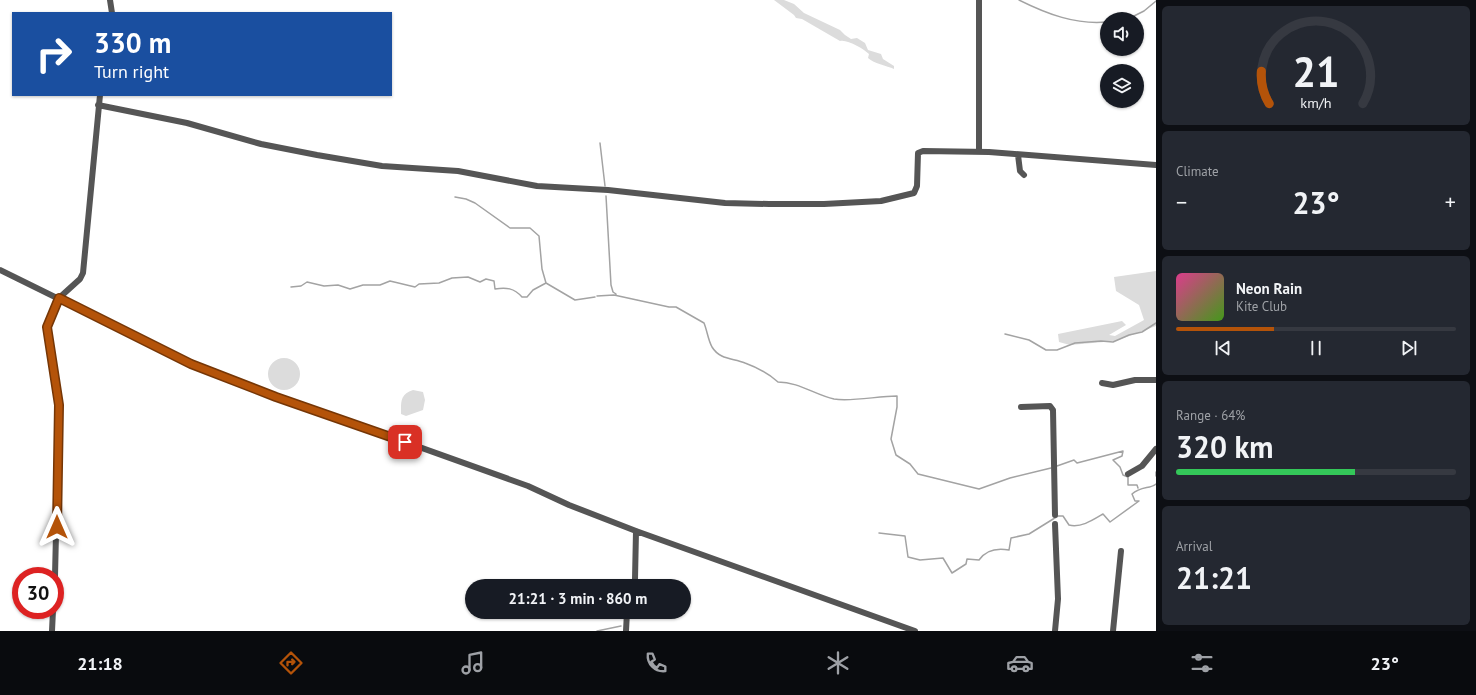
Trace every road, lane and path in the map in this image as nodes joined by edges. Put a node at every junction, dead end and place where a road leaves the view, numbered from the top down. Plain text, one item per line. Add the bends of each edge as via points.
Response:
1 (110, 0) edge
2 (979, 0) edge
3 (112, 12) edge
4 (100, 96) edge
5 (98, 105) junction
6 (979, 152) junction
7 (1018, 155) junction
8 (1156, 165) edge
9 (1024, 175) dead end
10 (0, 270) edge
11 (59, 298) junction
12 (1156, 380) edge
13 (1102, 383) dead end
14 (1021, 408) dead end
15 (1156, 449) edge
16 (1128, 474) dead end
17 (1055, 515) dead end
18 (1055, 524) dead end
19 (636, 531) junction
20 (1121, 551) dead end
21 (55, 567) edge
22 (636, 579) edge
23 (53, 619) edge
24 (627, 619) edge
25 (52, 631) edge
26 (626, 631) edge
27 (915, 631) edge
28 (1055, 631) edge
29 (1114, 631) edge

1 - 3 street
2 - 6 street
4 - 5 street
5 - 6 street via 209,128 261,144 382,166 458,171 537,186 608,190 725,203 824,204 894,198 914,193 917,186 918,153
5 - 11 street via 83,273
6 - 7 street
7 - 8 street
7 - 9 street via 1020,170
10 - 11 street
11 - 19 street via 198,366 276,397 528,486
11 - 21 street via 47,327 59,405
12 - 13 street via 1135,380 1113,385
14 - 17 street via 1050,406 1053,410
15 - 16 street via 1142,466
18 - 28 street via 1058,599
19 - 22 street
19 - 27 street
20 - 29 street
23 - 25 street
24 - 26 street

